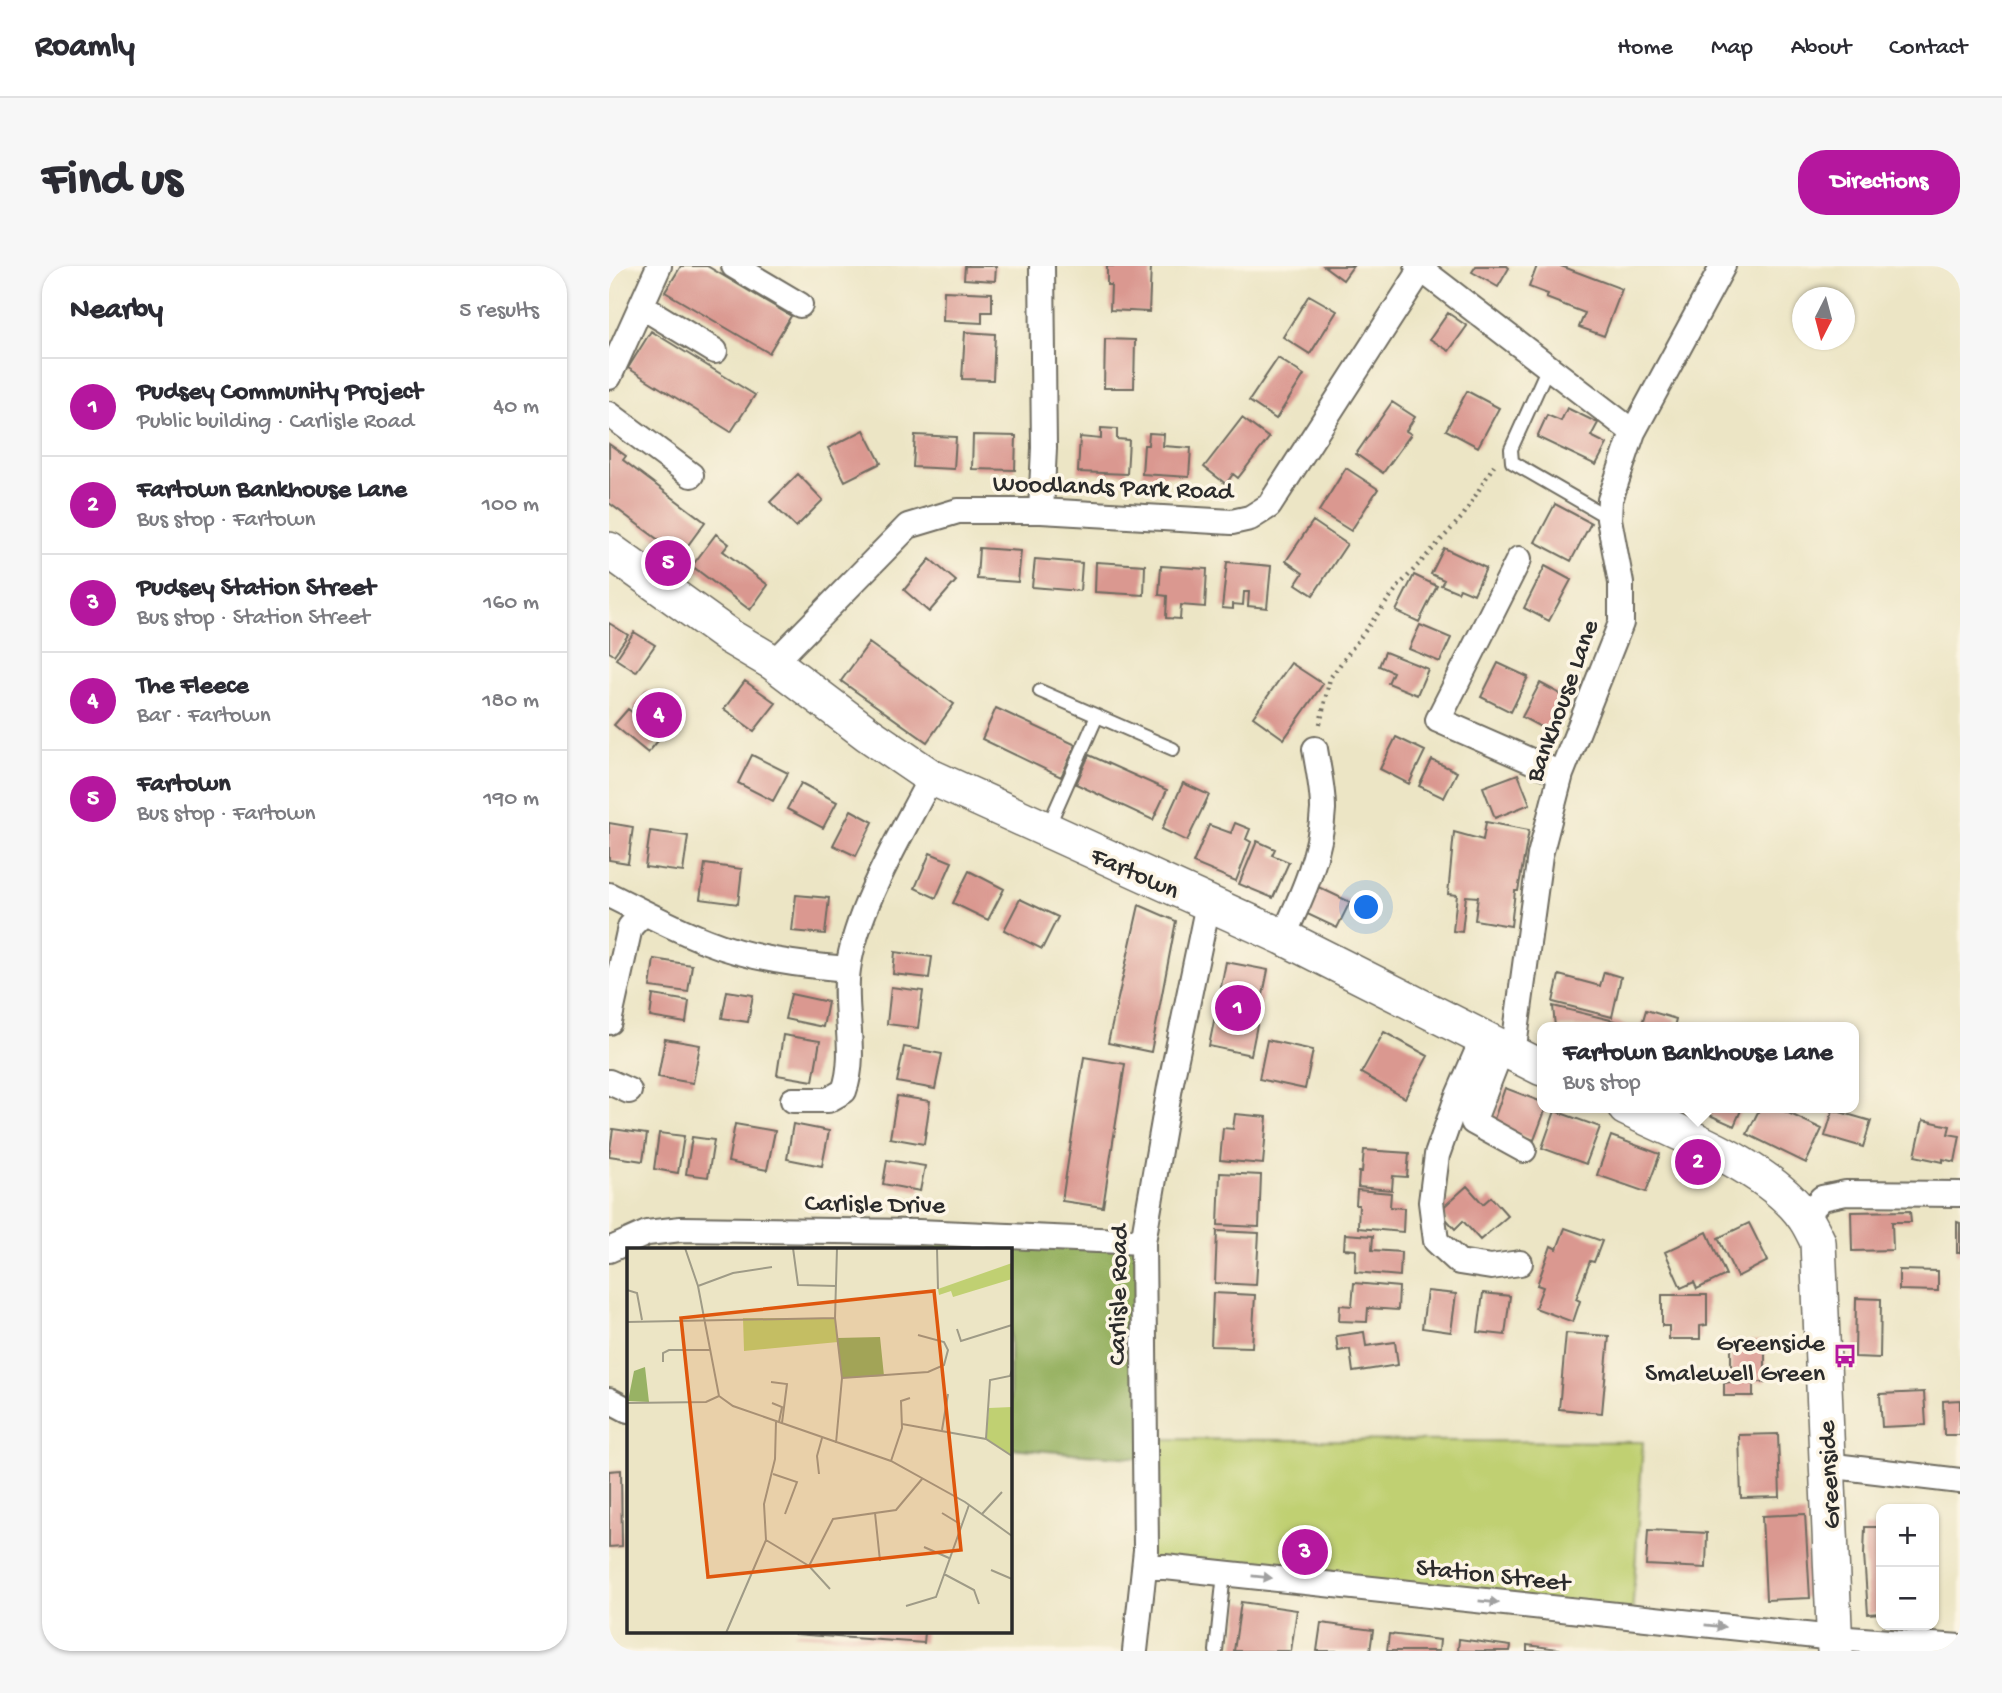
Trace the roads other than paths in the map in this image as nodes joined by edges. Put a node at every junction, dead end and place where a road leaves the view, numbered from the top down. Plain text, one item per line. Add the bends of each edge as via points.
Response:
1 (659, 266) edge
2 (734, 266) edge
3 (1042, 266) edge
4 (1723, 266) edge
5 (1419, 268) edge
6 (800, 305) dead end
7 (641, 306) junction
8 (715, 351) dead end
9 (1548, 367) junction
10 (609, 377) edge
11 (609, 414) edge
12 (1633, 432) junction
13 (691, 475) dead end
14 (1041, 511) junction
15 (1609, 519) junction
16 (609, 550) edge
17 (1519, 558) dead end
18 (774, 663) junction
19 (1040, 691) dead end
20 (1097, 716) junction
21 (1173, 749) dead end
22 (1315, 749) road end
23 (1561, 774) junction
24 (930, 778) junction
25 (1046, 830) junction
26 (609, 895) edge
27 (1208, 904) junction
28 (644, 913) junction
29 (1283, 937) junction
30 (848, 969) junction
31 (609, 1022) edge
32 (1510, 1052) edge
33 (793, 1100) dead end
34 (1636, 1113) edge
35 (1524, 1150) dead end
36 (1960, 1194) edge
37 (1804, 1217) junction
38 (1143, 1242) junction
39 (609, 1250) edge
40 (1521, 1263) dead end
41 (609, 1400) edge
42 (627, 1409) edge
43 (1826, 1465) junction
44 (1960, 1481) edge
45 (1146, 1558) junction
46 (1224, 1573) junction
47 (1835, 1645) edge
48 (1960, 1647) edge
49 (1135, 1651) edge
50 (1216, 1651) edge

1 - 7 street
2 - 6 street
3 - 14 street
4 - 12 street, Bankhouse Lane
5 - 9 street
5 - 14 street, Woodlands Park Road via 1269,506 1232,522
7 - 8 street
7 - 10 street
9 - 12 street
9 - 15 lane via 1511,449 1512,461
11 - 13 street
12 - 15 street, Bankhouse Lane via 1610,500
14 - 18 street, Woodlands Park Road via 958,511 908,526
15 - 23 street, Bankhouse Lane via 1621,583 1621,623
16 - 18 street, Fartown
17 - 23 street via 1438,720
18 - 24 street, Fartown
19 - 20 lane
20 - 21 lane
20 - 25 lane
22 - 29 street via 1323,807 1318,848
23 - 32 street, Bankhouse Lane via 1540,855
24 - 25 street, Fartown
24 - 30 street via 862,919
25 - 27 street, Fartown
26 - 28 street
27 - 29 street, Fartown
27 - 38 street, Carlisle Road
28 - 30 street via 736,951 803,966
28 - 31 street via 630,927
29 - 32 street, Fartown
30 - 33 street via 849,1076 844,1091 828,1100
32 - 35 street via 1473,1122
32 - 40 street via 1457,1098 1437,1155 1431,1202 1436,1241 1459,1262 1491,1268
34 - 37 street, Greenside via 1731,1158 1776,1188
36 - 37 street via 1846,1193 1822,1198
37 - 43 street, Greenside via 1818,1242
38 - 39 street, Carlisle Drive via 918,1232 681,1229 647,1233
38 - 45 street, Carlisle Road
41 - 42 street
43 - 44 street
43 - 47 street, Greenside
45 - 46 street, Station Street
45 - 49 street, Carlisle Road
46 -> 47 street, Station Street
46 - 50 lane
47 - 48 street, Station Street

